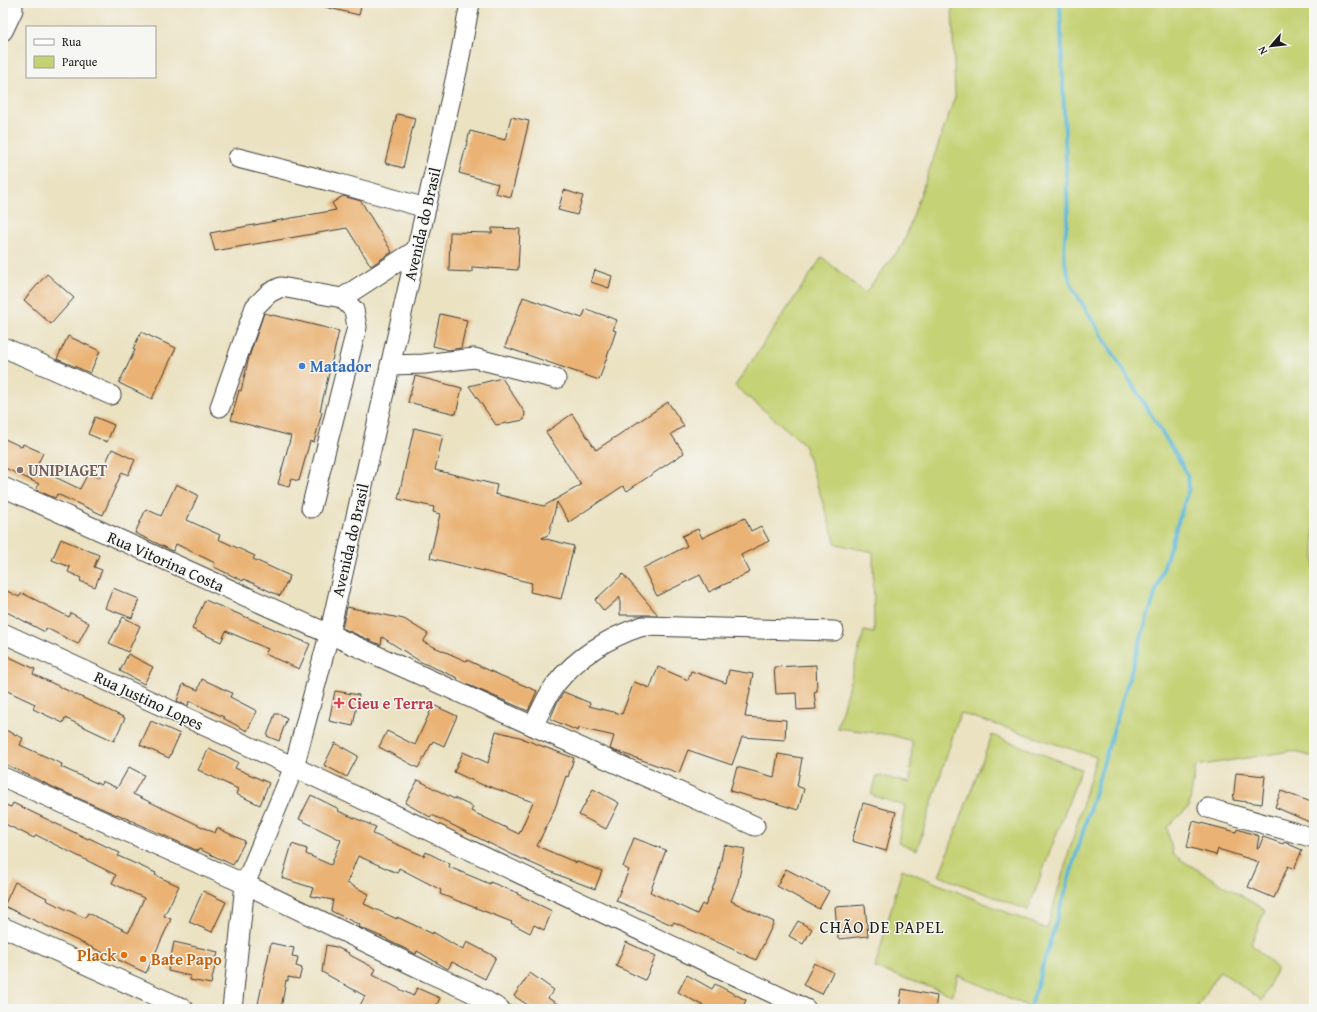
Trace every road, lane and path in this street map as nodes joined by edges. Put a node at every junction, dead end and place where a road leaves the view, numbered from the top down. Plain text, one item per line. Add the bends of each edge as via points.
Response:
1 (9, 3) edge
2 (470, 3) edge
3 (3, 31) edge
4 (238, 158) dead end
5 (426, 208) junction
6 (416, 250) junction
7 (342, 298) junction
8 (3, 347) edge
9 (390, 365) junction
10 (556, 379) dead end
11 (111, 395) dead end
12 (220, 407) dead end
13 (3, 487) edge
14 (311, 508) dead end
15 (834, 631) dead end
16 (3, 633) edge
17 (329, 635) junction
18 (533, 726) junction
19 (294, 767) junction
20 (3, 777) edge
21 (1208, 808) dead end
22 (755, 826) dead end
23 (1314, 838) edge
24 (246, 884) junction
25 (3, 927) edge
26 (184, 1009) edge
27 (232, 1009) edge
28 (500, 1009) edge
29 (806, 1009) edge

1 - 3 street via 13,10
2 - 5 street, Avenida do Brasil
4 - 5 street
5 - 6 street, Avenida do Brasil
6 - 7 street
6 - 9 street, Avenida do Brasil
7 - 12 street via 282,287 269,293 255,307
7 - 14 street via 354,310 357,327
8 - 11 street
9 - 10 street via 474,358
9 - 17 street, Avenida do Brasil
13 - 17 street, Rua Vitorina Costa
15 - 18 street via 643,626 627,631 590,652 570,669 555,686
16 - 19 street, Rua Justino Lopes
17 - 18 street, Rua Vitorina Costa
17 - 19 street, Avenida do Brasil
18 - 22 street, Rua Vitorina Costa
19 - 24 street, Avenida do Brasil
19 - 29 street, Rua Justino Lopes
20 - 24 street
21 - 23 street
24 - 27 street, Avenida do Brasil
24 - 28 street via 469,991
25 - 26 street

